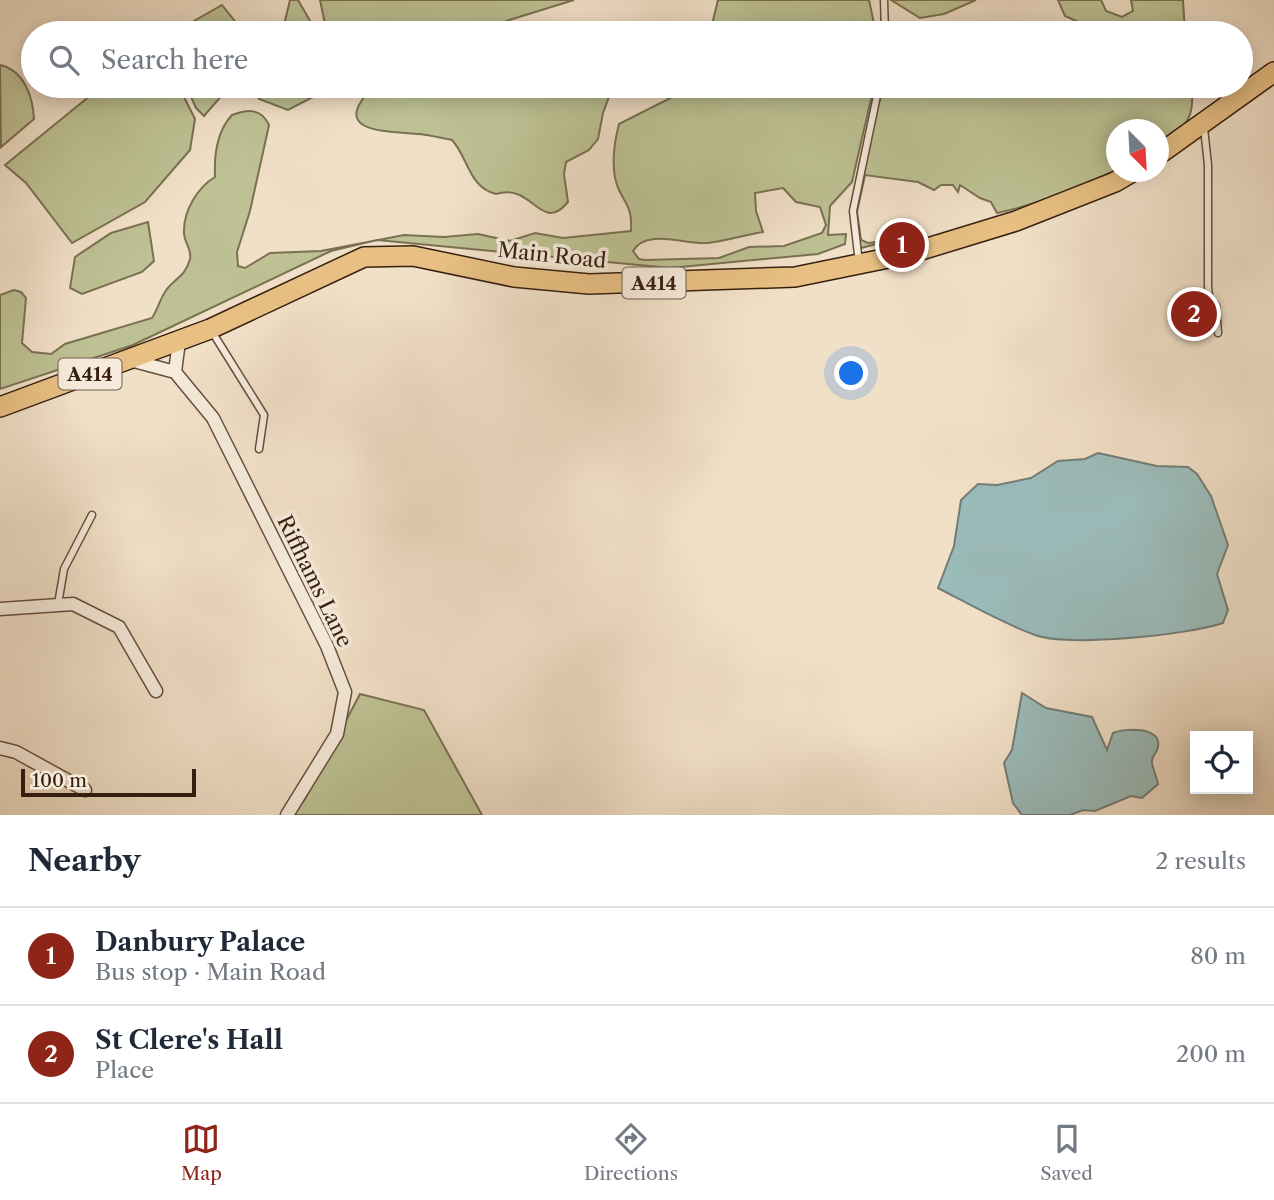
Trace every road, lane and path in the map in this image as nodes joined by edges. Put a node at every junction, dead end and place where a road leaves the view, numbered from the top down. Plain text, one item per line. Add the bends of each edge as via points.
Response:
1 (884, 0) edge
2 (885, 21) edge
3 (1274, 72) edge
4 (1253, 87) edge
5 (877, 98) edge
6 (1238, 98) edge
7 (1203, 124) junction
8 (1169, 147) edge
9 (1115, 182) edge
10 (859, 265) junction
11 (210, 329) junction
12 (1218, 333) dead end
13 (179, 341) junction
14 (130, 360) junction
15 (176, 372) junction
16 (0, 407) edge
17 (259, 449) dead end
18 (92, 515) dead end
19 (58, 604) junction
20 (0, 608) edge
21 (156, 691) dead end
22 (0, 748) edge
23 (85, 790) dead end
24 (287, 815) edge

1 - 2 lane
3 - 4 main road
5 - 10 lane via 853,211
6 - 7 main road
7 - 8 main road
7 - 12 lane via 1208,154 1208,286 1216,306
9 - 10 main road, Main Road / A414 via 1016,221
10 - 11 main road, Main Road / A414 via 795,277 589,284 514,277 386,254 342,265
11 - 13 main road, Main Road / A414
11 - 17 lane via 264,415
13 - 14 main road, A414
13 - 15 street
14 - 15 street
14 - 16 main road, A414
15 - 24 street, Riffhams Lane via 214,418 327,646 345,692 337,734
18 - 19 lane via 64,569
19 - 20 street
19 - 21 street via 72,604 119,627
22 - 23 street via 16,751

